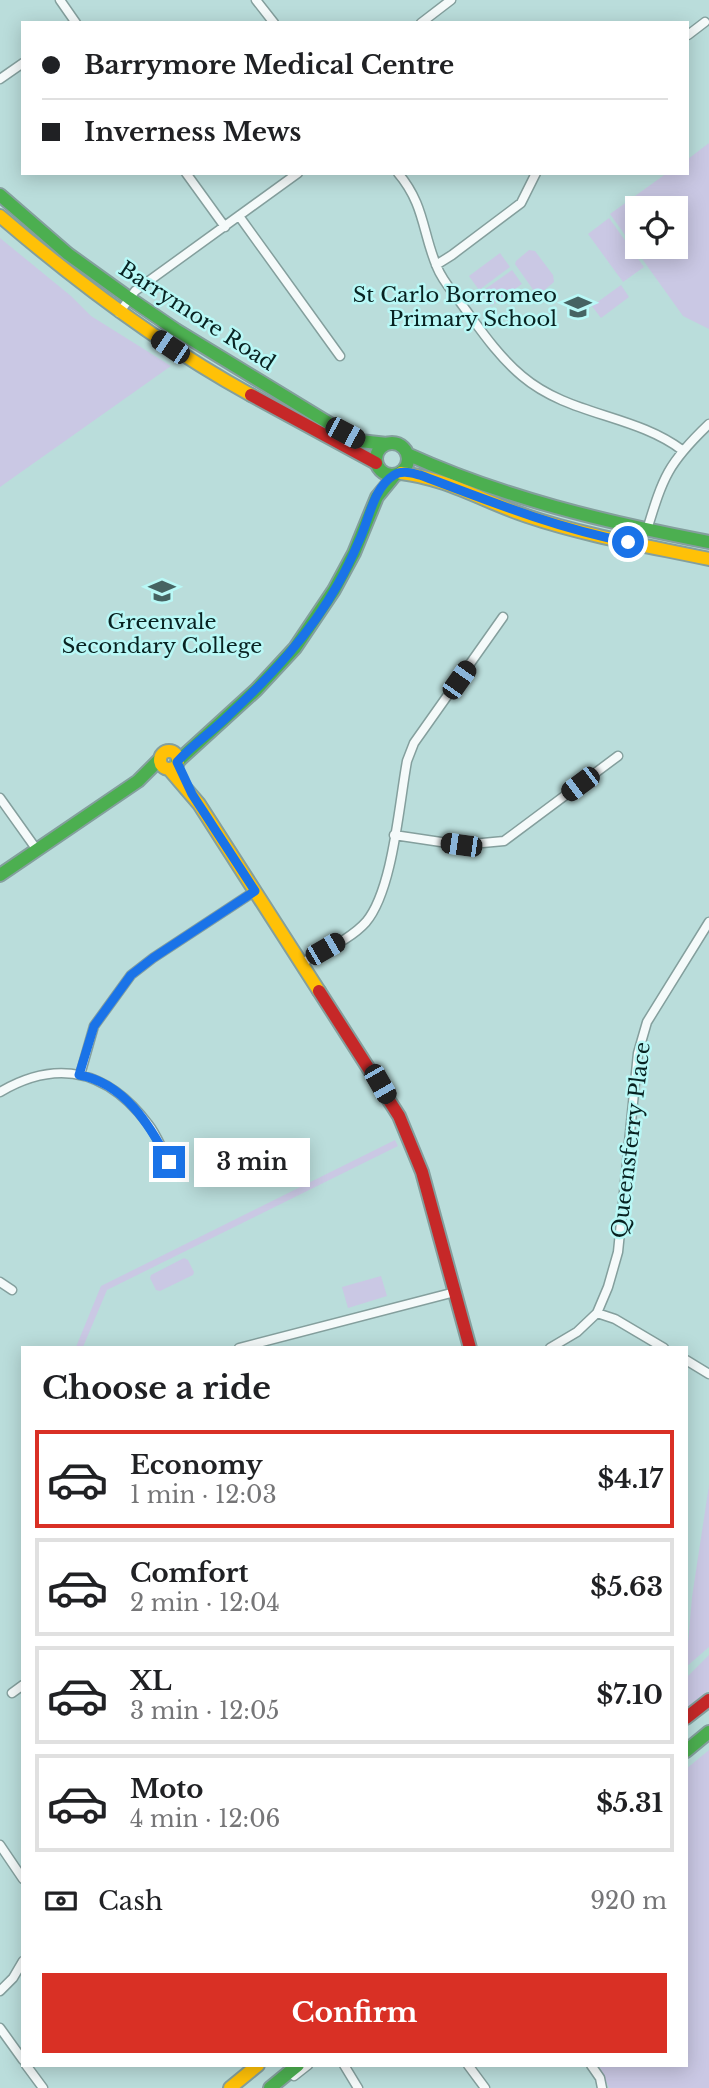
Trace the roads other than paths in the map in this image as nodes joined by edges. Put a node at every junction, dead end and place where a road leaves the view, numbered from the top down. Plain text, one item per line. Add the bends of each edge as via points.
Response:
1 (60, 0) edge
2 (256, 0) edge
3 (451, 0) edge
4 (75, 21) edge
5 (272, 21) edge
6 (424, 21) edge
7 (705, 22) dead end
8 (689, 34) edge
9 (21, 64) edge
10 (0, 79) edge
11 (187, 175) edge
12 (295, 175) edge
13 (400, 175) edge
14 (535, 175) edge
15 (0, 195) edge
16 (0, 216) edge
17 (239, 216) junction
18 (225, 227) junction
19 (436, 265) junction
20 (129, 298) junction
21 (119, 313) junction
22 (340, 356) dead end
23 (709, 424) edge
24 (387, 444) junction
25 (682, 450) junction
26 (407, 454) junction
27 (378, 466) junction
28 (398, 474) junction
29 (377, 498) junction
30 (647, 530) junction
31 (709, 542) edge
32 (643, 545) junction
33 (709, 559) edge
34 (503, 617) dead end
35 (618, 756) dead end
36 (170, 762) junction
37 (0, 799) edge
38 (394, 835) junction
39 (37, 850) junction
40 (0, 875) edge
41 (255, 891) junction
42 (709, 922) edge
43 (302, 963) junction
44 (79, 1075) junction
45 (0, 1092) edge
46 (169, 1162) dead end
47 (0, 1282) edge
48 (12, 1290) dead end
49 (454, 1292) junction
50 (597, 1313) junction
51 (247, 1346) edge
52 (469, 1346) edge
53 (553, 1346) edge
54 (661, 1346) edge
55 (688, 1361) edge
56 (709, 1374) edge
57 (21, 1686) edge
58 (12, 1693) dead end
59 (709, 1700) edge
60 (688, 1716) edge
61 (709, 1732) edge
62 (688, 1749) edge
63 (0, 1845) edge
64 (21, 1876) edge
65 (21, 1964) edge
66 (0, 1991) edge
67 (0, 2028) edge
68 (21, 2057) edge
69 (27, 2067) edge
70 (256, 2067) edge
71 (296, 2067) edge
72 (305, 2067) edge
73 (345, 2067) edge
74 (469, 2067) edge
75 (592, 2067) edge
76 (43, 2088) edge
77 (230, 2088) edge
78 (270, 2088) edge
79 (279, 2088) edge
80 (359, 2088) edge
81 (485, 2088) edge
82 (602, 2088) edge

1 - 4 street
2 - 5 street
3 - 6 street
7 - 8 street
9 - 10 street
11 - 18 street
12 - 17 street
13 - 19 street via 418,204
14 - 19 street via 521,203
15 - 20 street, Barrymore Road via 68,254
16 - 21 street, Barrymore Road
17 - 18 street
17 - 22 street
18 - 20 street
19 - 25 street via 496,351 527,381 583,410 622,419 661,436
20 - 21 street
20 - 24 street, Barrymore Road via 345,433 360,441
21 - 27 street, Barrymore Road via 233,386
23 - 25 street
24 - 26 street via 400,445
24 - 27 street via 377,453
25 - 30 street via 666,474
26 - 28 street via 407,465
26 - 30 street via 504,493
27 - 28 street via 388,475
27 - 29 street
28 - 29 street via 386,482
28 - 32 street via 420,475 525,515
29 - 36 street via 338,585 302,639 227,718
30 - 31 street
30 - 32 street
32 - 33 street
34 - 38 street via 414,743
35 - 38 street via 504,841 461,845
36 - 39 street
36 - 41 street
37 - 39 street
38 - 43 street via 386,885 365,923
39 - 40 street
41 - 43 street
41 - 44 street via 131,975 94,1026
42 - 50 street, Queensferry Place via 647,1022 638,1053 618,1252
43 - 49 street via 399,1116 422,1172
44 - 45 street via 55,1072 17,1082
44 - 46 street via 94,1077 121,1095 149,1125
47 - 48 street
49 - 51 street
49 - 52 street
50 - 53 street, Queensferry Place
50 - 54 street
55 - 56 street
57 - 58 street
59 - 60 street
61 - 62 street
63 - 64 street
65 - 66 street
67 - 68 street
69 - 76 street
70 - 77 street
71 - 78 street
72 - 79 street
73 - 80 street
74 - 81 street
75 - 82 street

